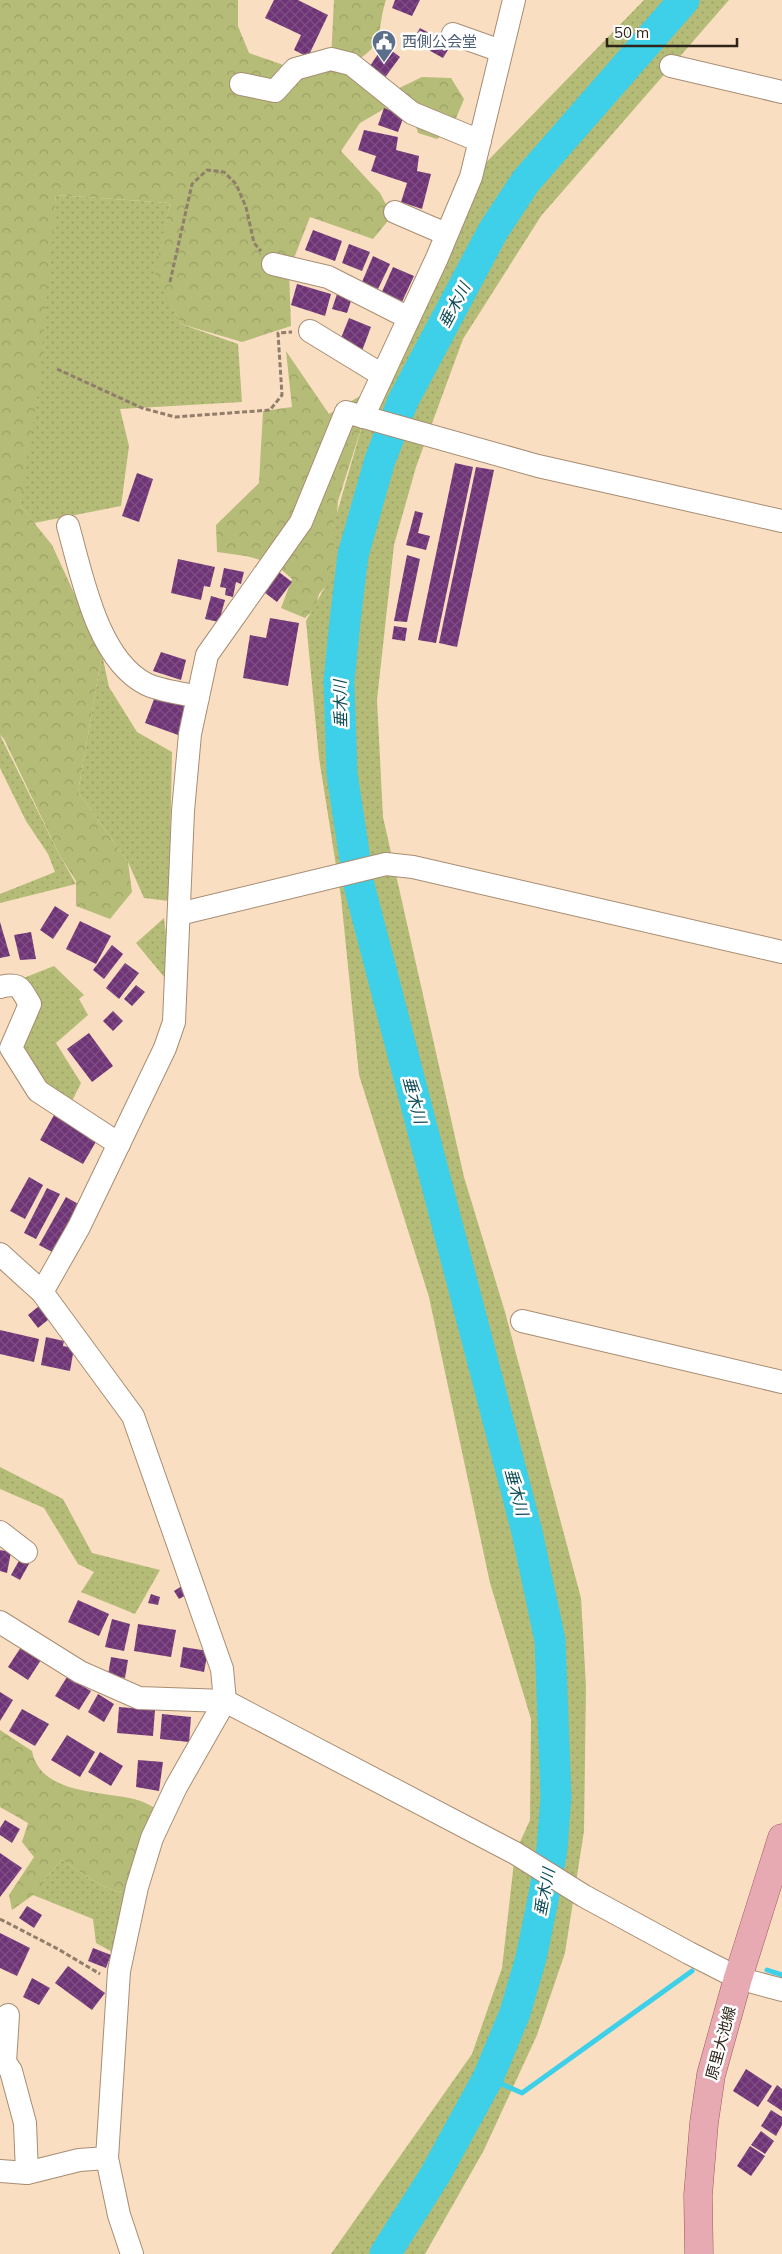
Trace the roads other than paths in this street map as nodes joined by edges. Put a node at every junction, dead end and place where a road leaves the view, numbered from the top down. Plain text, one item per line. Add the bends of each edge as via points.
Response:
1 (514, 0) edge
2 (453, 34) dead end
3 (501, 51) junction
4 (671, 66) dead end
5 (241, 84) dead end
6 (782, 92) edge
7 (480, 141) junction
8 (395, 212) dead end
9 (446, 234) junction
10 (273, 264) road end
11 (409, 318) junction
12 (310, 331) road end
13 (382, 375) junction
14 (363, 417) junction
15 (782, 521) edge
16 (68, 526) dead end
17 (198, 697) junction
18 (179, 914) junction
19 (782, 952) edge
20 (0, 987) edge
21 (119, 1144) junction
22 (0, 1254) edge
23 (42, 1292) junction
24 (522, 1321) dead end
25 (782, 1382) edge
26 (0, 1532) edge
27 (26, 1552) dead end
28 (0, 1622) edge
29 (225, 1701) junction
30 (782, 1838) edge
31 (738, 1978) junction
32 (782, 1990) edge
33 (8, 2016) dead end
34 (3, 2063) edge
35 (107, 2158) junction
36 (0, 2171) edge
37 (27, 2173) junction
38 (132, 2254) edge
39 (699, 2254) edge

1 - 3 street
2 - 3 street
3 - 7 street
4 - 6 street
5 - 7 street via 275,90 294,69 331,60 351,64 412,113
7 - 9 street via 471,177
8 - 9 street
9 - 11 street
10 - 11 street via 328,278
11 - 13 street
12 - 13 street
13 - 14 street
14 - 15 street via 538,466
14 - 17 street via 346,412 301,522 207,655
16 - 17 street via 92,607 113,654 132,676 148,685
17 - 18 street via 190,734
18 - 19 street via 386,864 413,867
18 - 21 street via 174,1022
20 - 21 street via 12,984 19,987 30,1004 11,1048 38,1091
21 - 23 street via 79,1227
22 - 23 street
23 - 29 street via 133,1416 222,1669
24 - 25 street
26 - 27 street
28 - 29 street via 80,1672 139,1698
29 - 31 street via 515,1853 584,1896
29 - 35 street via 176,1787 152,1838 137,1886 119,1971
30 - 31 main road, 原里大池線
31 - 32 street
31 - 39 main road, 原里大池線 via 711,2074 704,2123 698,2195
33 - 34 street
34 - 37 street via 11,2071 25,2123
35 - 37 street via 79,2160
35 - 38 street
36 - 37 street

